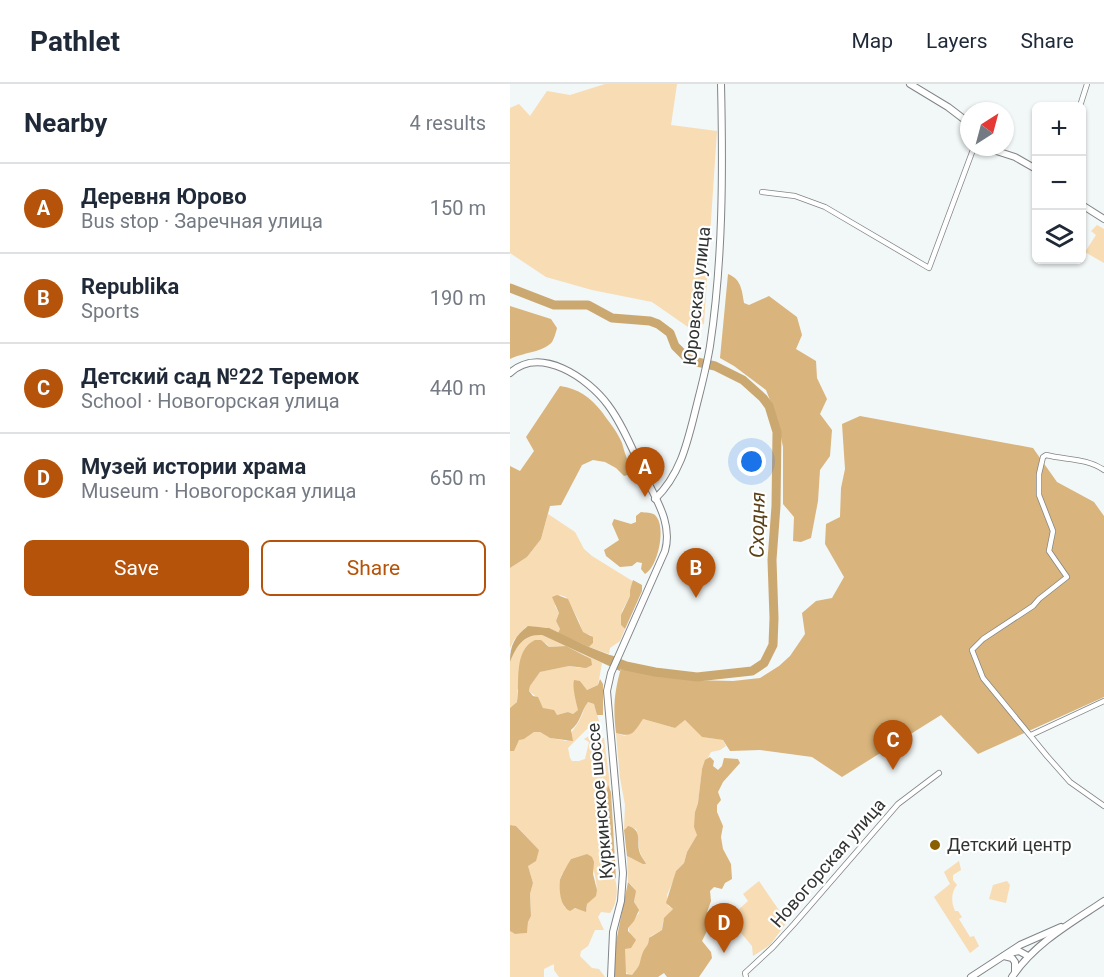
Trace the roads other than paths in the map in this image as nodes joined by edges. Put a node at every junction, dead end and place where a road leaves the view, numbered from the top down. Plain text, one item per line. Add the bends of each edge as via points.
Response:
1 (721, 84) edge
2 (910, 84) edge
3 (1084, 85) edge
4 (1081, 102) edge
5 (960, 116) edge
6 (971, 156) edge
7 (1012, 156) edge
8 (1032, 167) edge
9 (762, 192) dead end
10 (1086, 208) edge
11 (1104, 219) edge
12 (510, 373) edge
13 (1104, 470) edge
14 (655, 499) junction
15 (1104, 702) edge
16 (1031, 735) junction
17 (939, 773) dead end
18 (1104, 806) edge
19 (1104, 901) edge
20 (1071, 923) junction
21 (1004, 956) junction
22 (1028, 956) junction
23 (1013, 976) edge
24 (611, 977) edge
25 (747, 977) edge
26 (971, 977) edge

1 - 14 street, Юровская улица via 719,254 709,354 683,458 674,477
2 - 5 street
3 - 4 street
6 - 9 street via 929,268 820,205 795,196
7 - 8 street
10 - 11 street
12 - 14 street, Куркинское шоссе via 522,364 549,363 596,392 615,415
13 - 16 street via 1090,462 1043,457 1039,500 1053,531 1049,551 1067,577 972,650 983,678
14 - 24 street, Куркинское шоссе via 666,523 667,543 611,673 607,691 623,889 613,932
15 - 16 street
16 - 18 street via 1070,782
17 - 25 street, Новогорская улица via 898,804 773,947 749,967
19 - 20 street
20 - 21 street
20 - 22 street
21 - 22 street via 1019,951
21 - 23 street via 1015,962
21 - 26 street
22 - 23 street

